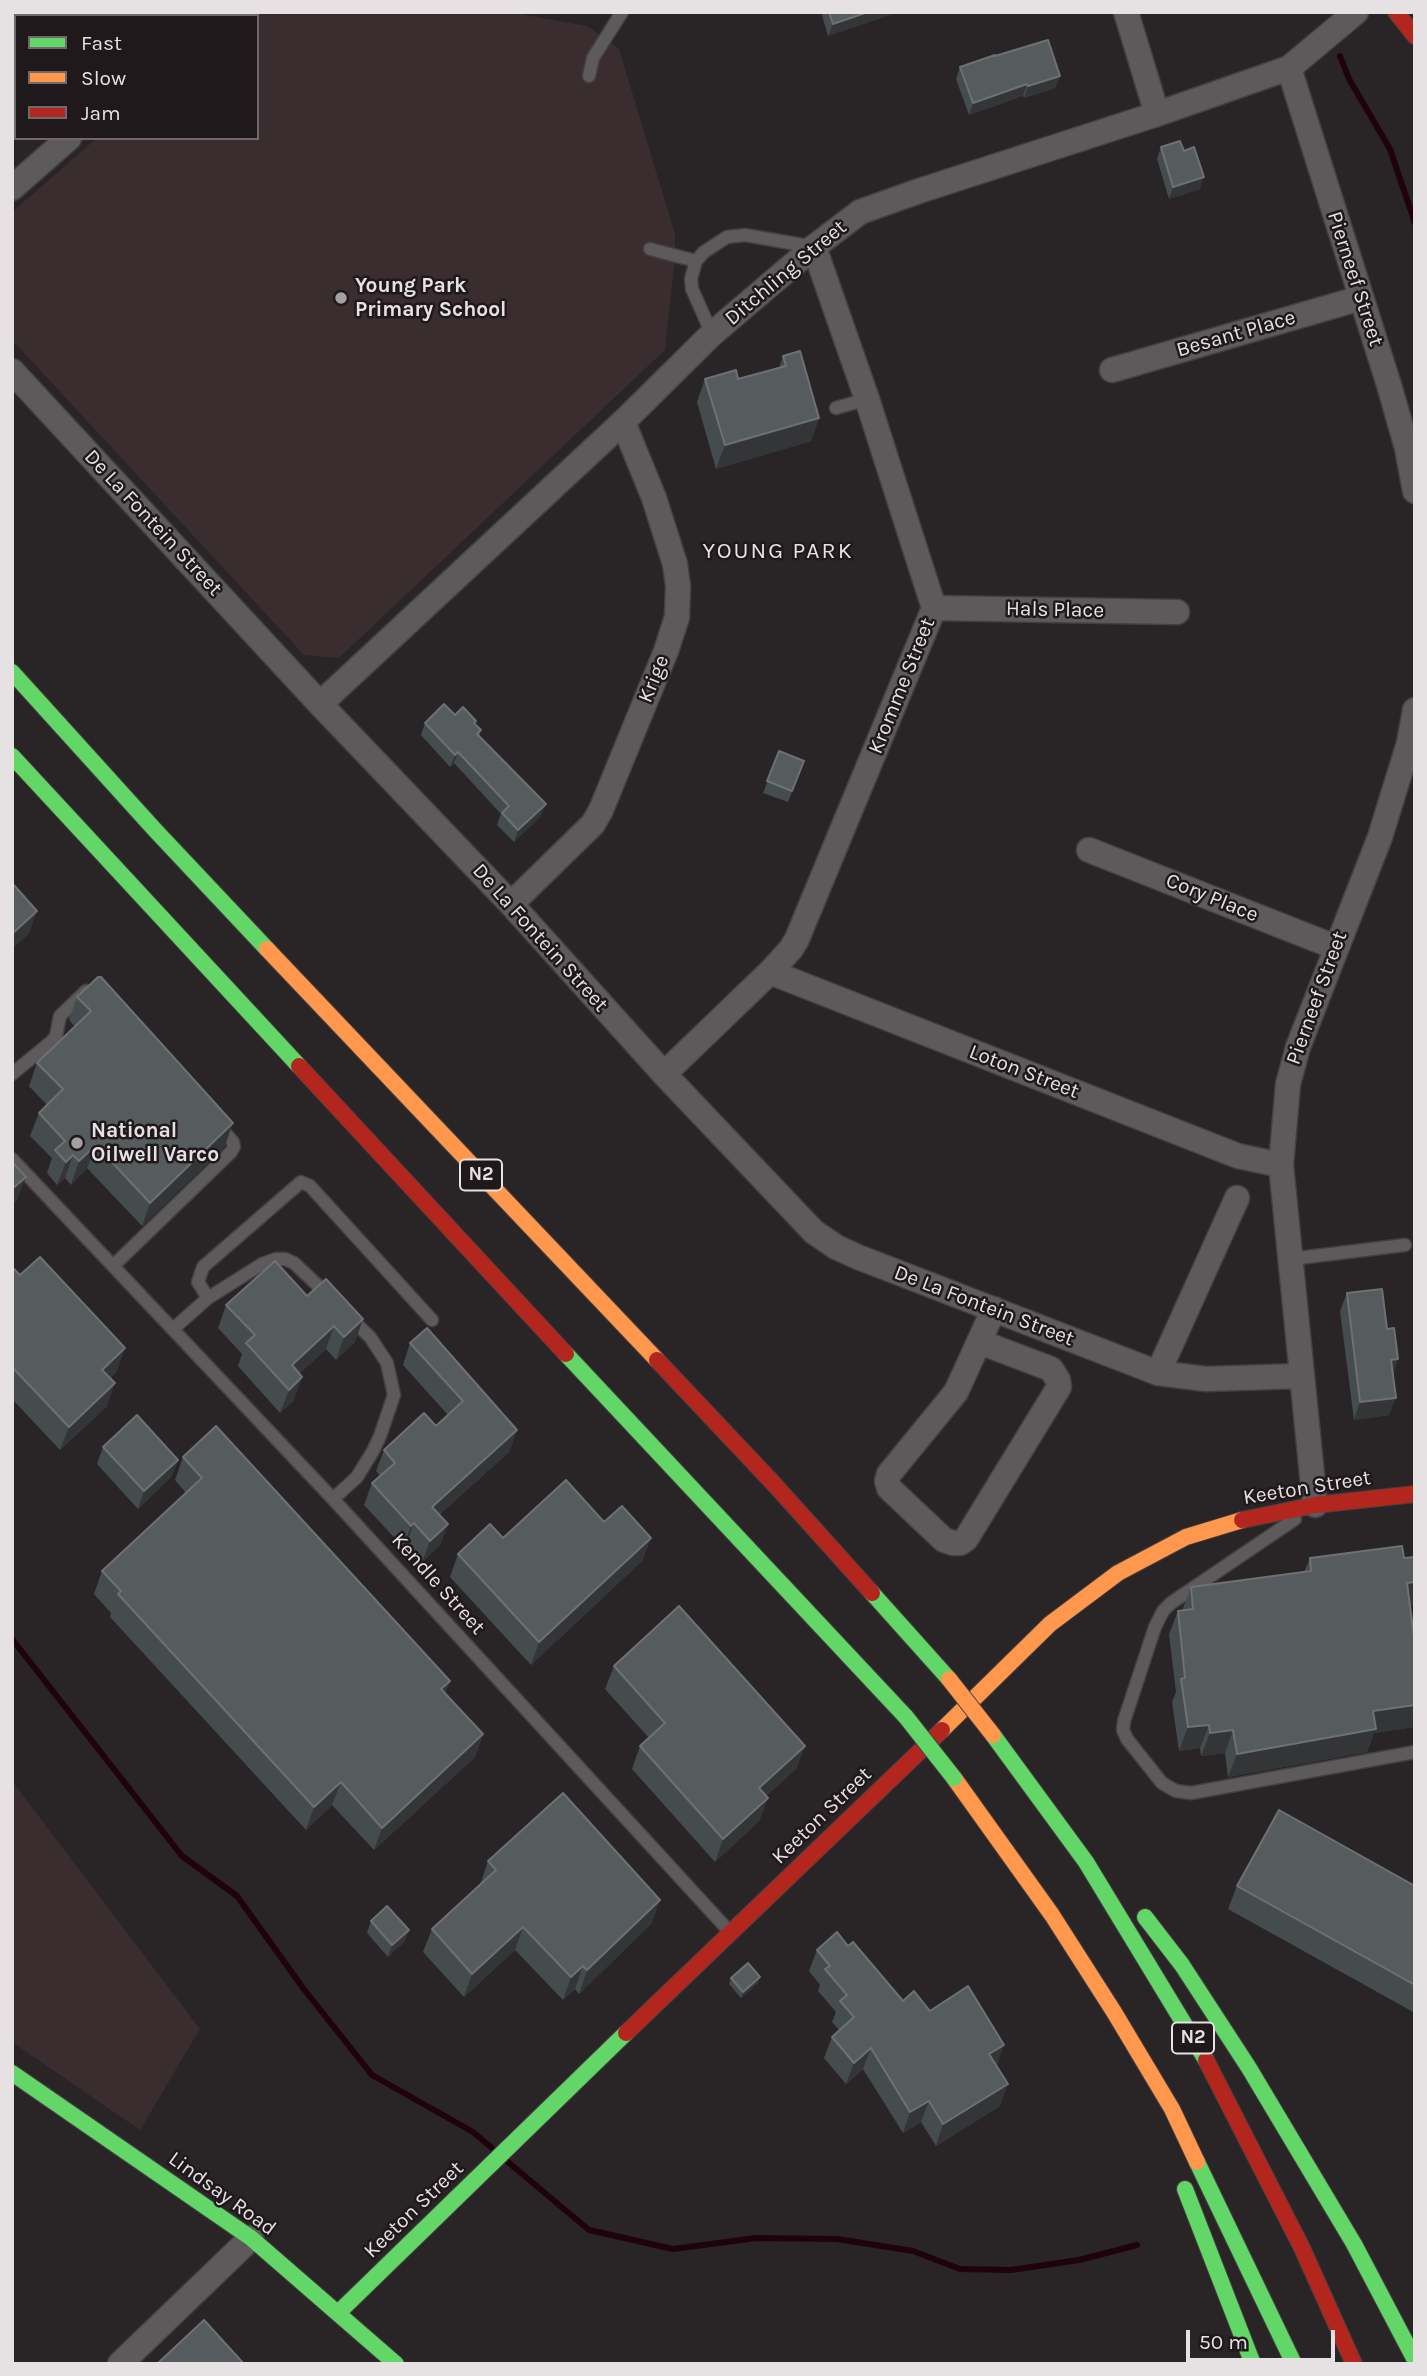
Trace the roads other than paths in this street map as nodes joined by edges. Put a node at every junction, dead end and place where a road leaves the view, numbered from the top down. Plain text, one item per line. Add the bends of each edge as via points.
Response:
1 (622, 12) edge
2 (1126, 12) edge
3 (1356, 12) edge
4 (1396, 12) edge
5 (1415, 36) edge
6 (1289, 68) junction
7 (589, 76) dead end
8 (1157, 114) junction
9 (67, 140) edge
10 (12, 188) edge
11 (814, 247) junction
12 (650, 248) dead end
13 (696, 261) junction
14 (1360, 298) junction
15 (712, 334) junction
16 (1112, 370) dead end
17 (12, 371) edge
18 (867, 399) junction
19 (836, 408) dead end
20 (623, 422) junction
21 (1415, 491) edge
22 (934, 608) junction
23 (1177, 612) dead end
24 (12, 671) edge
25 (320, 704) junction
26 (1415, 710) edge
27 (12, 756) edge
28 (1089, 850) dead end
29 (511, 904) junction
30 (1335, 947) junction
31 (769, 972) junction
32 (99, 992) edge
33 (12, 1074) edge
34 (664, 1074) junction
35 (206, 1112) edge
36 (12, 1159) edge
37 (1281, 1165) junction
38 (1237, 1198) dead end
39 (1405, 1245) dead end
40 (1290, 1259) junction
41 (113, 1266) junction
42 (208, 1298) junction
43 (994, 1309) junction
44 (432, 1320) dead end
45 (173, 1329) junction
46 (979, 1342) junction
47 (1158, 1373) junction
48 (1301, 1376) junction
49 (1415, 1494) edge
50 (333, 1499) junction
51 (1315, 1505) junction
52 (736, 1538) junction
53 (878, 1710) dead end
54 (904, 1742) dead end
55 (1415, 1752) edge
56 (921, 1763) dead end
57 (1013, 1765) junction
58 (1116, 1880) dead end
59 (1133, 1901) dead end
60 (730, 1932) junction
61 (12, 2073) edge
62 (1180, 2178) dead end
63 (251, 2238) junction
64 (338, 2313) junction
65 (1415, 2360) edge
66 (120, 2364) edge
67 (396, 2364) edge
68 (1253, 2364) edge
69 (1294, 2364) edge
70 (1354, 2364) edge

1 - 7 lane via 593,58
2 - 8 street
3 - 6 street, Ditchling Street
4 - 5 main road
6 - 8 street, Ditchling Street
6 - 14 street, Pierneef Street
8 - 11 street, Ditchling Street via 860,212
9 - 10 street
11 - 13 lane via 745,235 727,237
11 - 15 street, Ditchling Street
11 - 18 street, Kromme Street
12 - 13 lane
13 - 15 lane via 692,289
14 - 16 street, Besant Place
14 - 21 street, Pierneef Street via 1407,448
15 - 20 street, Ditchling Street
17 - 25 street, De La Fontein Street
18 - 19 lane
18 - 22 street, Kromme Street
20 - 25 street, Ditchling Street
20 - 29 street, Krige via 675,564 677,617 593,824
22 - 23 street, Hals Place
22 - 31 street, Kromme Street via 802,929
24 - 57 main road, N2, bridge via 164,840 774,1485 949,1679
25 - 29 street, De La Fontein Street
26 - 30 street, Pierneef Street via 1380,837
27 - 52 main road, N2
28 - 30 street, Cory Place
29 - 34 street, De La Fontein Street
30 - 37 street, Pierneef Street via 1291,1066
31 - 34 street, Kromme Street
31 - 37 street, Loton Street via 1238,1156
32 - 33 lane via 86,992 60,1016 54,1040
34 - 43 street, De La Fontein Street via 824,1240
35 - 41 lane via 233,1142 233,1150
36 - 41 lane, Kendle Street
37 - 40 street, Pierneef Street
38 - 47 street
39 - 40 lane
40 - 48 street, Pierneef Street
41 - 45 lane, Kendle Street
42 - 44 lane via 198,1282 203,1267 303,1182
42 - 45 lane
42 - 50 lane via 262,1264 285,1259 370,1337 387,1363 394,1395 380,1436 357,1477
43 - 46 street
43 - 47 street, De La Fontein Street
45 - 50 lane, Kendle Street
46 - 46 street via 950,1401 887,1481 935,1532 953,1543 966,1539 1059,1387 1051,1369
47 - 48 street, De La Fontein Street via 1206,1379
48 - 51 street, Pierneef Street
49 - 51 main road, Keeton Street
50 - 60 lane, Kendle Street
51 - 55 lane via 1163,1611 1123,1730 1162,1783 1191,1793
51 - 60 main road, Keeton Street via 1186,1537 1118,1573 1050,1624
52 - 53 main road
52 - 69 main road, N2, bridge via 906,1717 1052,1915 1172,2109
54 - 56 main road
57 - 58 main road
57 - 70 main road, N2 via 1086,1862 1207,2062 1302,2248
59 - 65 main road via 1182,1965 1256,2080 1354,2244
60 - 64 main road, Keeton Street
61 - 63 main road, Lindsay Road
62 - 68 main road
63 - 64 main road, Lindsay Road
63 - 66 street
64 - 67 main road, Lindsay Road

